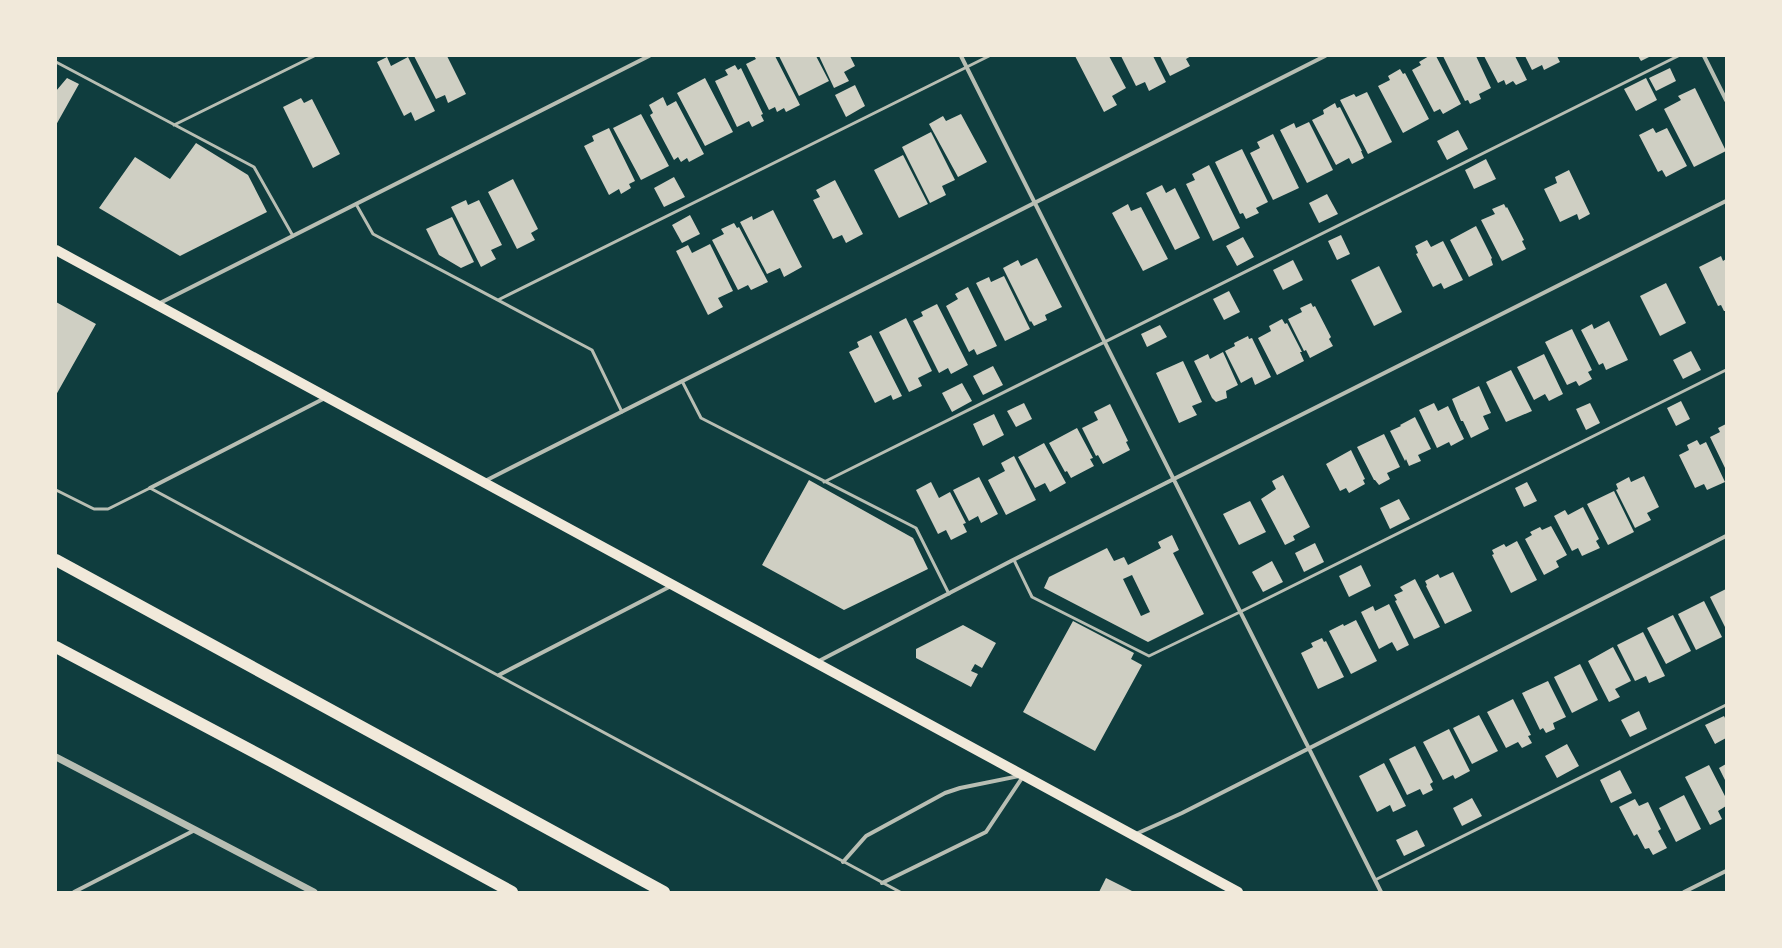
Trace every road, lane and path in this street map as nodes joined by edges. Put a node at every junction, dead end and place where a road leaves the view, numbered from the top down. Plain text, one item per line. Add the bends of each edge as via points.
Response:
1 (314, 56) edge
2 (648, 56) edge
3 (961, 56) edge
4 (989, 56) edge
5 (1325, 56) edge
6 (1678, 56) edge
7 (1704, 56) edge
8 (56, 62) edge
9 (966, 67) junction
10 (1726, 100) edge
11 (174, 125) junction
12 (1726, 202) edge
13 (1035, 203) junction
14 (356, 204) junction
15 (293, 236) junction
16 (56, 250) edge
17 (498, 300) junction
18 (158, 305) junction
19 (1105, 342) junction
20 (1726, 370) edge
21 (682, 381) junction
22 (327, 397) junction
23 (622, 412) junction
24 (1174, 480) junction
25 (484, 481) junction
26 (824, 482) junction
27 (150, 488) junction
28 (56, 490) edge
29 (1726, 536) edge
30 (56, 560) edge
31 (1014, 560) junction
32 (673, 585) junction
33 (949, 594) junction
34 (1240, 612) junction
35 (56, 648) edge
36 (817, 662) junction
37 (499, 675) junction
38 (1726, 704) edge
39 (1308, 747) junction
40 (56, 757) edge
41 (1024, 775) junction
42 (196, 830) junction
43 (1134, 835) junction
44 (843, 862) junction
45 (1726, 871) edge
46 (1375, 880) junction
47 (882, 883) junction
48 (74, 892) edge
49 (314, 892) edge
50 (512, 892) edge
51 (664, 892) edge
52 (900, 892) edge
53 (1238, 892) edge
54 (1381, 892) edge
55 (1684, 892) edge

1 - 11 lane
2 - 14 street
3 - 9 street
4 - 9 lane
5 - 13 street
6 - 19 lane
7 - 10 street
8 - 11 lane
9 - 13 street
9 - 17 lane
11 - 15 lane via 254,167
12 - 24 street
13 - 19 street
13 - 21 street
14 - 15 street
14 - 17 lane via 373,234
15 - 18 street
16 - 18 main road
17 - 23 lane via 592,350
18 - 22 main road
19 - 24 street
19 - 26 lane
20 - 34 lane
21 - 23 street
21 - 26 lane via 701,418
22 - 25 main road
22 - 27 street
23 - 25 street
24 - 31 street
24 - 34 street
25 - 32 main road
26 - 33 lane via 916,528
27 - 28 lane via 108,509 94,509
27 - 37 lane
29 - 39 street
30 - 51 highway
31 - 33 street
31 - 34 lane via 1032,597 1149,656
32 - 36 main road
32 - 37 street
33 - 36 street
34 - 39 street
35 - 50 highway via 272,761
36 - 41 main road
37 - 44 lane
38 - 46 lane
39 - 43 street via 1182,813
39 - 46 street
40 - 42 street
41 - 43 main road
41 - 44 street via 945,793 866,836
41 - 47 street via 986,832
42 - 48 street
42 - 49 street
43 - 53 main road
44 - 47 lane
45 - 55 street
46 - 54 street
47 - 52 lane

